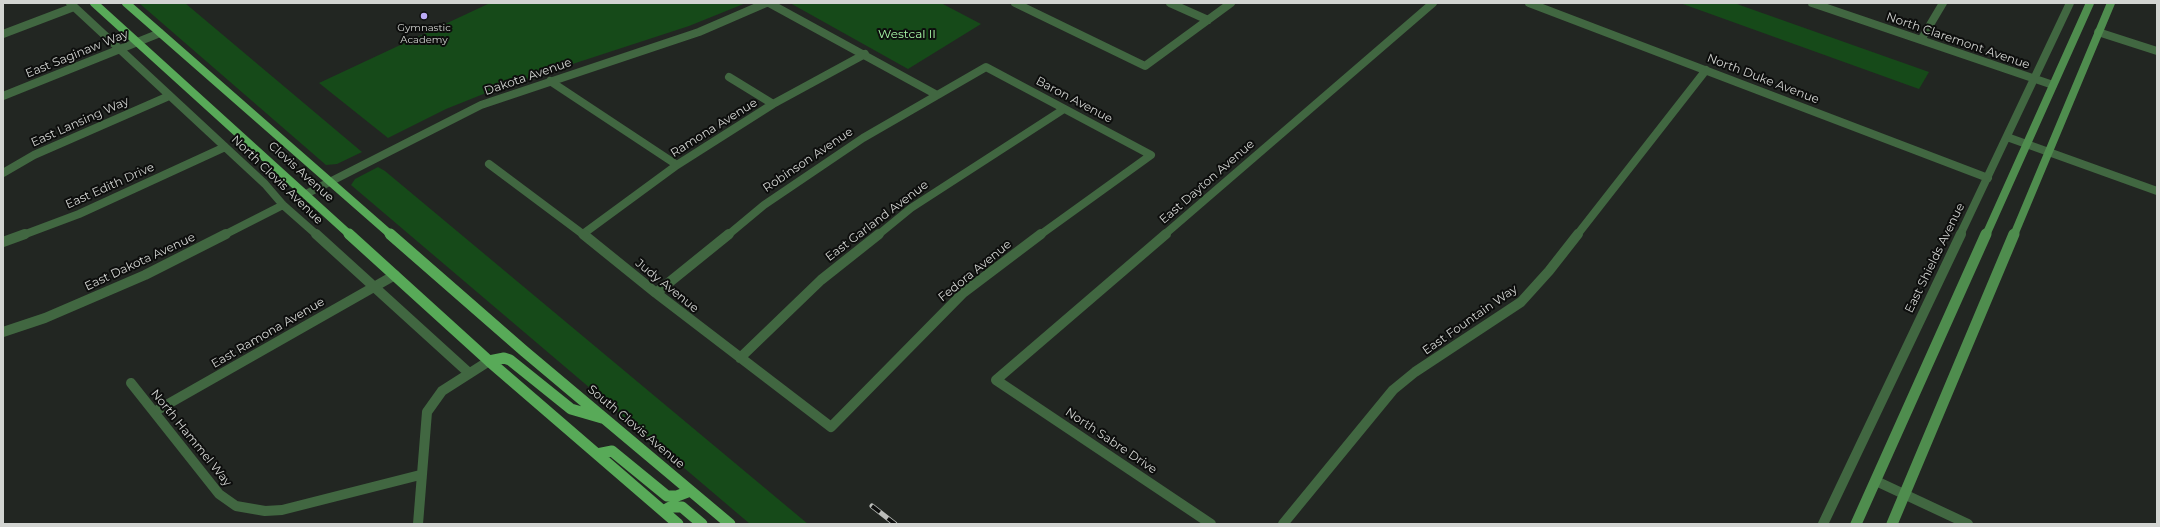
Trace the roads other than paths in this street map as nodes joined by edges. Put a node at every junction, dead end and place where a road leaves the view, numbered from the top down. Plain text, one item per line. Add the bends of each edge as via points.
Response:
1 (94, 3) edge
2 (126, 3) edge
3 (768, 3) edge
4 (1015, 3) edge
5 (1170, 3) edge
6 (1231, 3) edge
7 (1433, 3) edge
8 (1529, 3) edge
9 (1812, 3) edge
10 (1943, 3) edge
11 (2070, 3) edge
12 (2090, 3) edge
13 (2111, 3) edge
14 (72, 5) edge
15 (1208, 20) junction
16 (2098, 32) junction
17 (160, 33) junction
18 (3, 34) edge
19 (1921, 40) junction
20 (137, 42) junction
21 (118, 50) junction
22 (2157, 51) edge
23 (865, 54) junction
24 (986, 67) joint
25 (1706, 70) junction
26 (729, 77) dead end
27 (2033, 78) junction
28 (550, 81) junction
29 (2053, 85) junction
30 (937, 95) junction
31 (3, 96) edge
32 (169, 96) junction
33 (773, 104) junction
34 (1064, 108) junction
35 (2007, 137) junction
36 (2028, 144) junction
37 (225, 147) junction
38 (2047, 151) junction
39 (1151, 155) joint
40 (489, 164) dead end
41 (677, 165) junction
42 (3, 173) edge
43 (1988, 178) junction
44 (330, 182) junction
45 (2157, 191) edge
46 (306, 194) junction
47 (283, 205) junction
48 (583, 234) junction
49 (3, 242) edge
50 (395, 275) junction
51 (376, 286) junction
52 (656, 293) junction
53 (3, 332) edge
54 (524, 351) joint
55 (740, 358) junction
56 (489, 361) junction
57 (469, 373) junction
58 (996, 380) joint
59 (131, 384) dead end
60 (154, 412) junction
61 (604, 419) junction
62 (831, 427) joint
63 (597, 454) junction
64 (420, 475) junction
65 (1876, 480) junction
66 (690, 491) junction
67 (1905, 495) junction
68 (663, 511) junction
69 (418, 524) edge
70 (678, 524) edge
71 (702, 524) edge
72 (730, 524) edge
73 (1211, 524) edge
74 (1283, 524) edge
75 (1823, 524) edge
76 (1856, 524) edge
77 (1892, 524) edge
78 (1968, 524) edge

1 - 20 main road, Clovis Avenue
2 - 17 main road, Clovis Avenue
3 - 23 street
3 - 28 street, Dakota Avenue via 699,32
4 - 15 street via 1145,66
5 - 15 street
6 - 15 street
7 - 58 street, East Dayton Avenue
8 - 25 street, North Duke Avenue
9 - 19 street, North Claremont Avenue
10 - 19 street
11 - 27 street, East Shields Avenue
12 - 29 main road
13 - 16 main road
14 - 18 street
14 - 21 street, North Clovis Avenue
16 - 22 street
16 - 38 main road
17 - 20 street, East Saginaw Way
17 - 44 main road, Clovis Avenue
19 - 27 street, North Claremont Avenue
20 - 21 street, East Saginaw Way
20 - 46 main road, Clovis Avenue
21 - 31 street, East Saginaw Way
21 - 32 street, North Clovis Avenue
23 - 30 street
23 - 33 street, Ramona Avenue
24 - 30 street, Robinson Avenue
24 - 34 street, Baron Avenue
25 - 43 street, North Duke Avenue
25 - 74 street, East Fountain Way via 1549,271 1521,302 1415,372 1393,390
26 - 33 street
27 - 29 street, North Claremont Avenue
27 - 35 street, East Shields Avenue
28 - 41 street
28 - 44 street, Dakota Avenue via 481,106
29 - 36 main road
30 - 52 street, Robinson Avenue via 863,138 764,205
32 - 37 street, North Clovis Avenue
32 - 42 street, East Lansing Way via 34,155
33 - 41 street, Ramona Avenue
34 - 39 street, Baron Avenue
34 - 55 street, East Garland Avenue via 912,208 820,280
35 - 36 street
35 - 43 street, East Shields Avenue
36 - 38 street
36 - 65 main road
37 - 47 street, North Clovis Avenue via 266,184
37 - 49 street, East Edith Drive via 79,214
38 - 45 street
38 - 67 main road
39 - 62 street, Fedora Avenue via 963,293
40 - 48 street, Judy Avenue
41 - 48 street, Ramona Avenue
43 - 75 street, East Shields Avenue
44 - 46 street, Dakota Avenue
44 - 54 main road, Clovis Avenue
46 - 50 main road, Clovis Avenue
47 - 51 street, North Clovis Avenue
47 - 53 street, East Dakota Avenue via 145,275 59,312
48 - 52 street, Judy Avenue
50 - 51 street, East Ramona Avenue
50 - 56 main road, Clovis Avenue
51 - 57 street, North Clovis Avenue
51 - 60 street, East Ramona Avenue
52 - 55 street, Judy Avenue
54 - 61 main road, South Clovis Avenue
55 - 62 street, Judy Avenue
56 - 57 street
56 - 61 main road via 504,358 510,360 572,409
56 - 63 main road
57 - 64 street via 442,391 429,408
58 - 73 street, North Sabre Drive
59 - 60 street, North Hammel Way
60 - 64 street, North Hammel Way via 219,494 236,506 265,511 293,508
61 - 66 main road, South Clovis Avenue
63 - 66 main road via 612,451 667,496 677,496
63 - 68 main road
64 - 69 street
65 - 67 street
65 - 76 main road
66 - 72 main road, South Clovis Avenue
67 - 77 main road
67 - 78 street
68 - 70 main road
68 - 71 main road via 670,507 682,507

